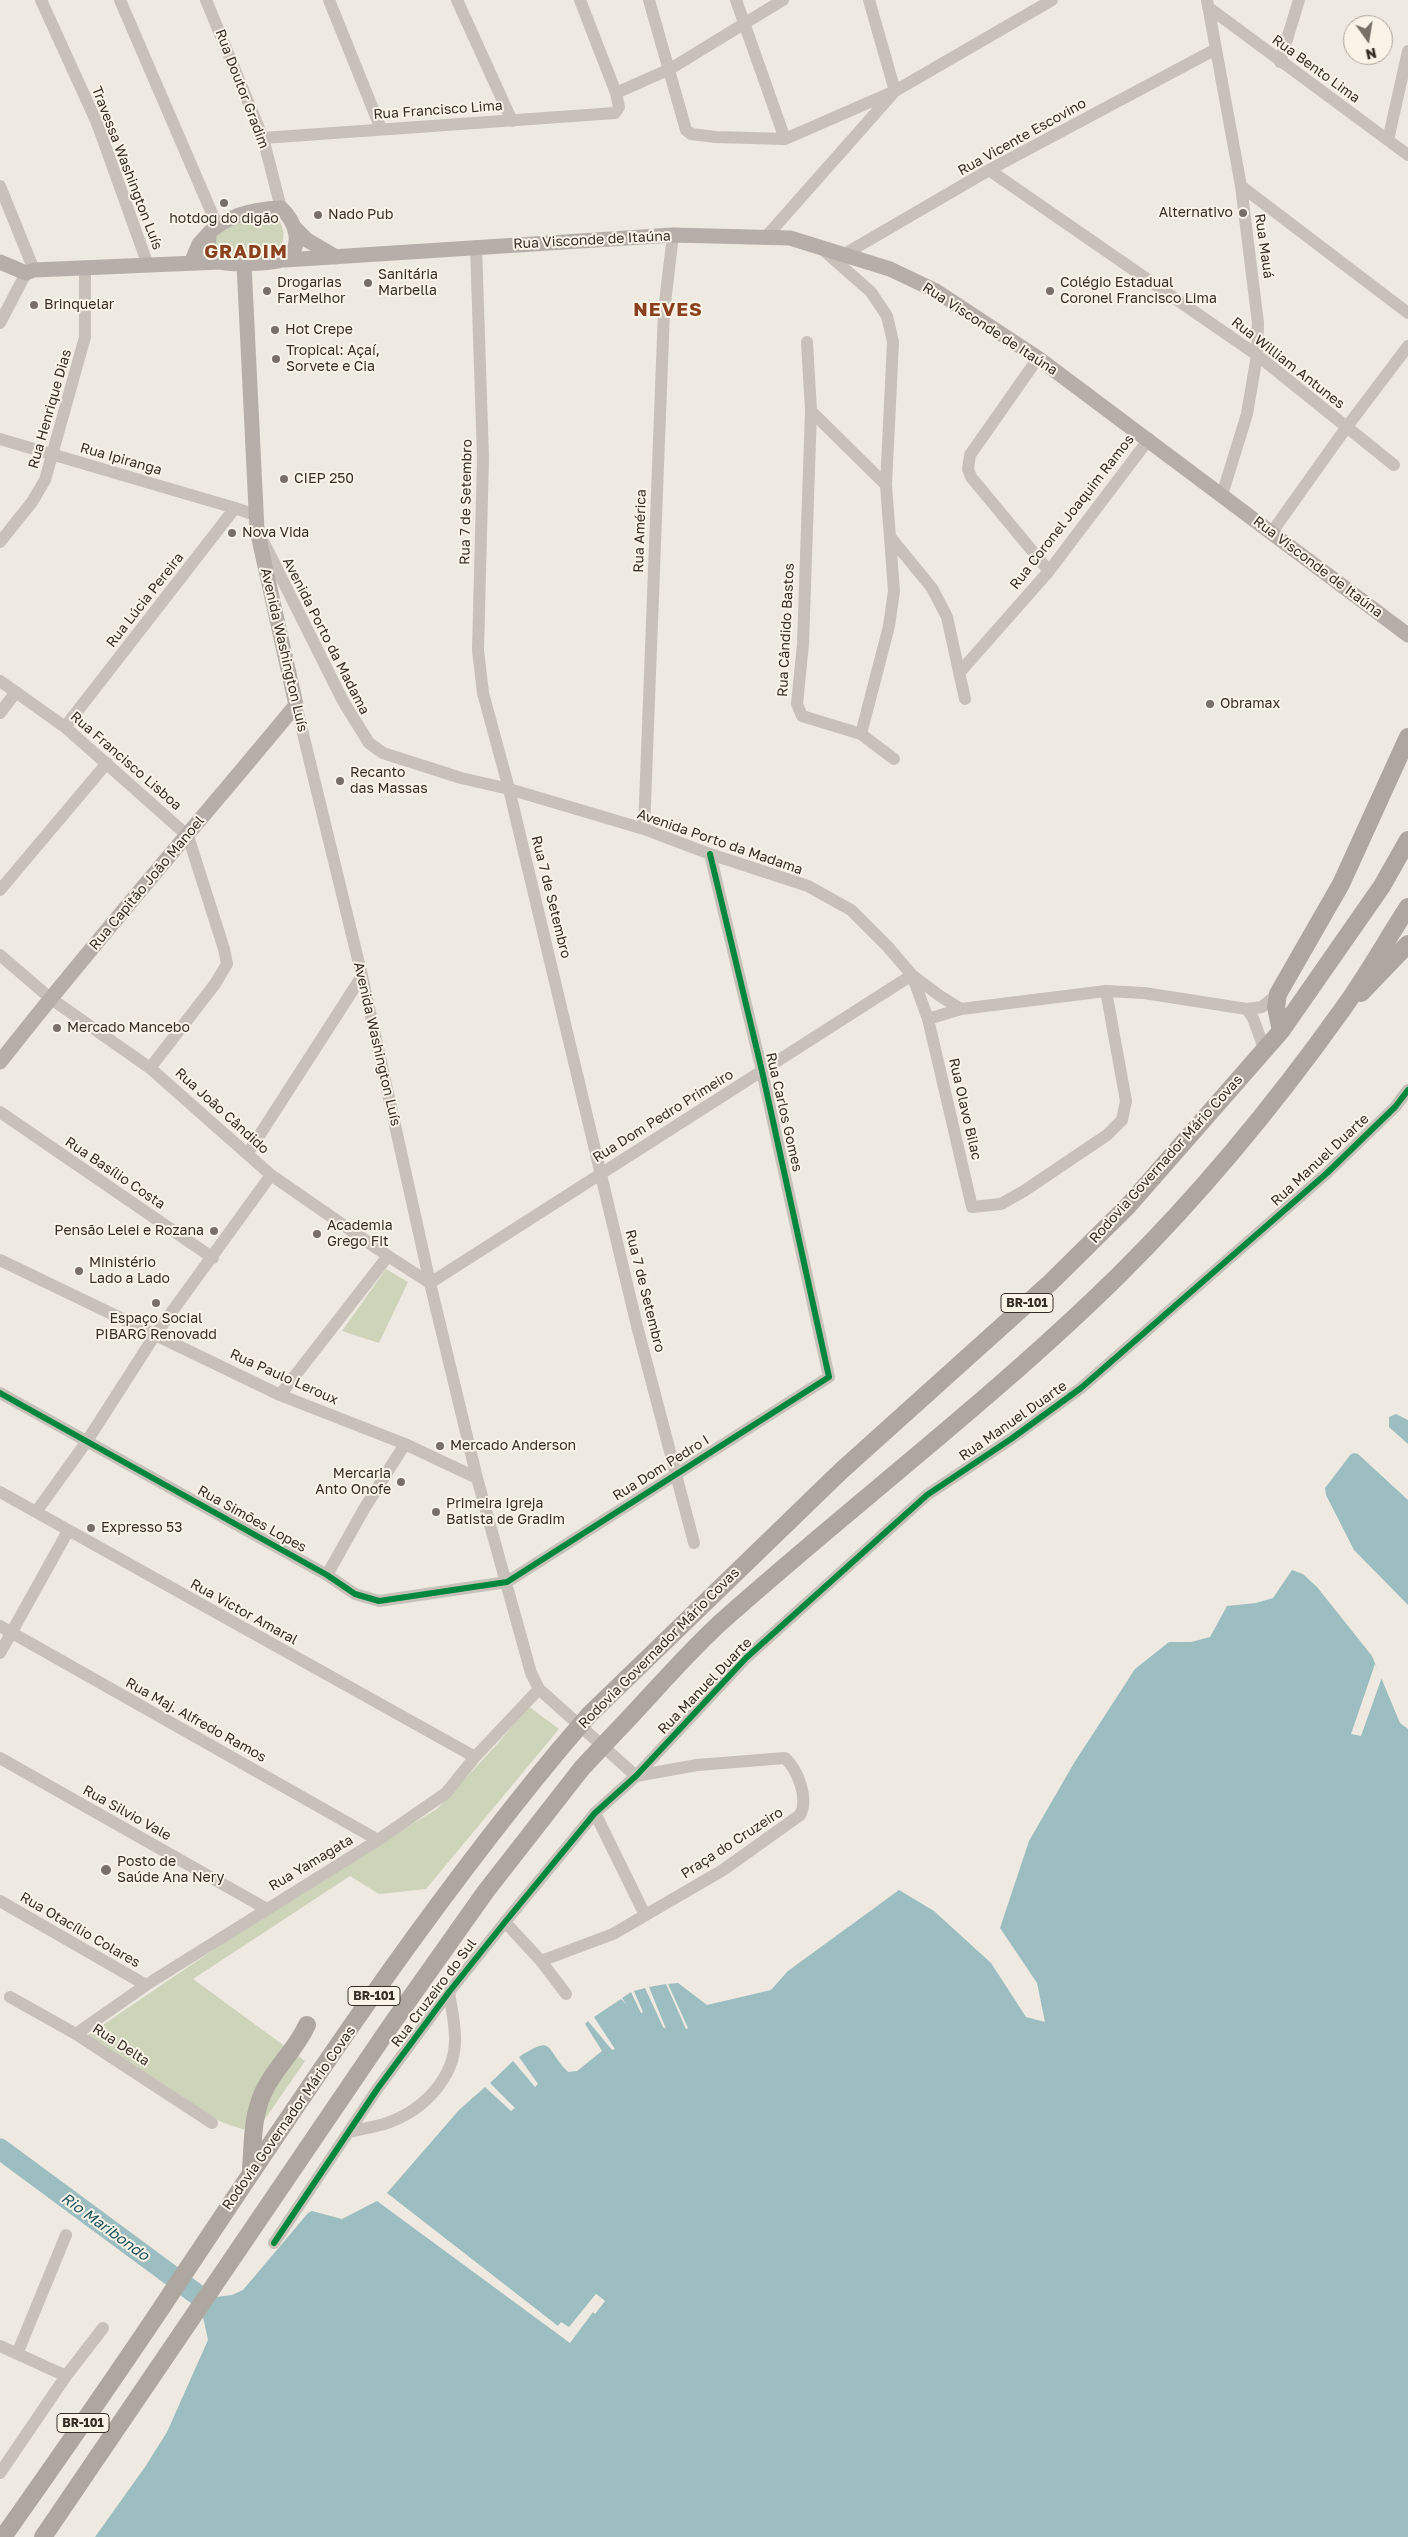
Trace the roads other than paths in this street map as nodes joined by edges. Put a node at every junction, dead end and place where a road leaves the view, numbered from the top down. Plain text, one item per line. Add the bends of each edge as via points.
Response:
1 (41, 0) edge
2 (120, 0) edge
3 (206, 0) edge
4 (330, 0) edge
5 (457, 0) edge
6 (580, 0) edge
7 (649, 0) edge
8 (736, 0) edge
9 (783, 0) edge
10 (869, 0) edge
11 (1052, 0) edge
12 (1299, 0) edge
13 (1207, 3) edge
14 (744, 24) junction
15 (1216, 49) junction
16 (1408, 51) edge
17 (1280, 62) junction
18 (670, 68) junction
19 (895, 91) junction
20 (616, 93) junction
21 (512, 121) junction
22 (382, 129) junction
23 (264, 138) junction
24 (785, 139) junction
25 (1388, 140) junction
26 (1408, 155) edge
27 (989, 170) junction
28 (0, 186) edge
29 (1241, 186) junction
30 (280, 208) junction
31 (295, 228) junction
32 (213, 229) junction
33 (673, 235) junction
34 (765, 238) junction
35 (817, 245) junction
36 (476, 246) junction
37 (843, 255) junction
38 (337, 258) junction
39 (285, 260) junction
40 (0, 262) edge
41 (220, 262) junction
42 (191, 263) junction
43 (244, 264) junction
44 (148, 265) junction
45 (85, 269) junction
46 (30, 271) junction
47 (1408, 313) edge
48 (0, 323) edge
49 (808, 342) dead end
50 (1408, 346) edge
51 (1257, 355) junction
52 (1038, 358) junction
53 (811, 411) junction
54 (1346, 428) junction
55 (0, 439) edge
56 (1148, 439) junction
57 (51, 455) junction
58 (1394, 464) dead end
59 (886, 486) junction
60 (1222, 495) junction
61 (235, 508) junction
62 (256, 523) junction
63 (1272, 532) junction
64 (891, 538) junction
65 (0, 542) edge
66 (1049, 571) junction
67 (1408, 635) edge
68 (960, 672) junction
69 (0, 681) edge
70 (16, 692) junction
71 (965, 699) dead end
72 (296, 705) junction
73 (0, 713) edge
74 (66, 727) junction
75 (860, 734) junction
76 (1408, 738) edge
77 (894, 759) dead end
78 (107, 763) junction
79 (509, 789) junction
80 (644, 829) junction
81 (188, 836) junction
82 (1408, 840) edge
83 (710, 854) junction
84 (0, 890) edge
85 (1408, 907) edge
86 (1408, 944) edge
87 (0, 955) edge
88 (912, 975) junction
89 (362, 976) junction
90 (1106, 991) junction
91 (1278, 994) junction
92 (50, 998) junction
93 (1344, 1008) junction
94 (962, 1009) junction
95 (1247, 1009) junction
96 (928, 1019) junction
97 (1281, 1031) junction
98 (1265, 1051) junction
99 (0, 1062) edge
100 (150, 1068) junction
101 (762, 1071) junction
102 (1408, 1090) edge
103 (0, 1112) edge
104 (248, 1153) junction
105 (601, 1172) junction
106 (272, 1176) junction
107 (388, 1256) junction
108 (213, 1258) junction
109 (0, 1260) edge
110 (430, 1283) junction
111 (155, 1335) junction
112 (829, 1377) joint
113 (0, 1393) edge
114 (280, 1395) junction
115 (87, 1441) junction
116 (405, 1444) junction
117 (677, 1473) junction
118 (477, 1478) junction
119 (0, 1492) edge
120 (36, 1512) junction
121 (68, 1531) junction
122 (694, 1543) dead end
123 (327, 1575) junction
124 (507, 1582) junction
125 (6, 1630) edge
126 (0, 1653) edge
127 (539, 1689) junction
128 (475, 1757) junction
129 (0, 1758) edge
130 (636, 1776) junction
131 (595, 1812) junction
132 (378, 1840) junction
133 (0, 1901) edge
134 (265, 1908) junction
135 (644, 1915) junction
136 (505, 1922) junction
137 (541, 1961) junction
138 (146, 1985) junction
139 (449, 1992) junction
140 (566, 1994) dead end
141 (10, 1997) dead end
142 (307, 2025) dead end
143 (76, 2034) junction
144 (212, 2123) dead end
145 (350, 2132) junction
146 (251, 2170) junction
147 (66, 2235) dead end
148 (274, 2243) dead end
149 (103, 2328) dead end
150 (0, 2346) edge
151 (17, 2354) junction
152 (66, 2376) junction
153 (0, 2473) edge
154 (3, 2537) edge
155 (43, 2537) edge

1 - 44 street, Travessa Washington Luís via 97,122
2 - 32 street
3 - 23 street, Rua Doutor Gradim
4 - 22 street
5 - 21 street
6 - 20 street
7 - 18 street
8 - 14 street
9 - 14 street
10 - 19 street
11 - 19 street
12 - 17 street
13 - 15 street, Rua Mauá
13 - 17 street, Rua Bento Lima
14 - 18 street
14 - 24 street
15 - 27 street, Rua Vicente Escovino
15 - 29 street, Rua Mauá
16 - 25 street
17 - 25 street, Rua Bento Lima
18 - 20 street
18 - 24 street via 683,124 690,134
19 - 24 street
19 - 34 street
20 - 21 street, Rua Francisco Lima via 619,108 615,113
21 - 22 street, Rua Francisco Lima
22 - 23 street, Rua Francisco Lima
23 - 30 street, Rua Doutor Gradim
25 - 26 street, Rua Bento Lima
27 - 37 street, Rua Vicente Escovino
27 - 51 street, Rua William Antunes
28 - 46 street
29 - 47 street
29 - 51 street, Rua Mauá via 1258,323
30 - 31 main road
30 - 32 main road via 242,213
31 - 38 main road via 307,240
31 - 39 main road via 293,252
32 - 41 main road via 208,249
32 - 42 main road via 199,244
33 - 34 main road, Rua Visconde de Itaúna
33 - 36 main road, Rua Visconde de Itaúna
33 - 80 street, Rua América via 663,320
34 - 35 main road, Rua Visconde de Itaúna via 790,238
35 - 37 main road, Rua Visconde de Itaúna
35 - 59 street via 871,292 888,316 893,342
36 - 38 main road, Rua Visconde de Itaúna
36 - 79 street, Rua 7 de Setembro via 483,458 478,650 483,693
37 - 52 main road, Rua Visconde de Itaúna via 890,269 936,291
38 - 39 main road, Rua Visconde de Itaúna
39 - 43 main road, Rua Visconde de Itaúna
40 - 46 main road
41 - 42 main road
41 - 43 main road, Rua Visconde de Itaúna
42 - 44 main road
43 - 62 main road, Avenida Washington Luís
44 - 45 main road
45 - 46 main road
45 - 57 street, Rua Henrique Dias via 85,337
46 - 48 street
49 - 53 street, Rua Cândido Bastos
50 - 54 street
51 - 54 street, Rua William Antunes
51 - 60 street, Rua Mauá via 1247,414
52 - 56 main road, Rua Visconde de Itaúna
52 - 66 street via 970,455 968,469 971,477
53 - 59 street
53 - 75 street, Rua Cândido Bastos via 798,711 802,716
54 - 58 street, Rua William Antunes
54 - 63 street
55 - 57 street, Rua Ipiranga
56 - 60 main road, Rua Visconde de Itaúna
56 - 66 street, Rua Coronel Joaquim Ramos
57 - 61 street, Rua Ipiranga
57 - 65 street, Rua Henrique Dias via 45,480
59 - 64 street
60 - 63 main road, Rua Visconde de Itaúna
61 - 62 street
61 - 74 street, Rua Lúcia Pereira
62 - 72 main road, Avenida Washington Luís
62 - 79 street, Avenida Porto da Madama via 342,701 369,743 392,756 460,778
63 - 67 main road, Rua Visconde de Itaúna
64 - 68 street via 932,588 947,617
64 - 75 street via 894,591
66 - 68 street, Rua Coronel Joaquim Ramos
68 - 71 street
69 - 70 street, Rua Francisco Lisboa
70 - 73 street
70 - 74 street, Rua Francisco Lisboa
72 - 81 main road, Rua Capitão João Manoel
72 - 89 street, Avenida Washington Luís
74 - 78 street, Rua Francisco Lisboa
75 - 77 street
76 - 91 highway via 1341,884
78 - 81 street, Rua Francisco Lisboa
78 - 84 street
79 - 80 street, Avenida Porto da Madama
79 - 105 street, Rua 7 de Setembro
80 - 83 street, Avenida Porto da Madama
81 - 92 main road, Rua Capitão João Manoel
81 - 100 street via 226,964 215,984
82 - 97 highway, Rodovia Governador Mário Covas / BR-101 via 1382,886
83 - 88 street, Avenida Porto da Madama via 808,886 851,910
83 - 101 street, Rua Carlos Gomes
85 - 93 highway, Rodovia Governador Mário Covas / BR-101
86 - 93 highway
87 - 92 street, Rua João Cândido
88 - 94 street
88 - 96 street, Avenida Porto da Madama
88 - 101 street, Rua Dom Pedro Primeiro
89 - 104 street
89 - 110 street, Avenida Washington Luís
90 - 94 street
90 - 95 street via 1144,993
90 - 96 street, Rua Olavo Bilac via 1126,1101 1122,1120 1108,1135 1001,1204 972,1206
91 - 95 street via 1262,1007
91 - 97 highway via 1276,1007
92 - 99 main road, Rua Capitão João Manoel
92 - 100 street, Rua João Cândido
93 - 155 highway, Rodovia Governador Mário Covas / BR-101, bridge via 1214,1174 1117,1277 958,1422 718,1625 582,1768 486,1891 389,2028
94 - 96 street
95 - 98 street
97 - 98 highway, Rodovia Governador Mário Covas / BR-101
98 - 146 highway, Rodovia Governador Mário Covas / BR-101, bridge via 1106,1228 1050,1283 841,1471 589,1715 507,1812
100 - 104 street, Rua João Cândido
101 - 105 street, Rua Dom Pedro Primeiro
101 - 112 street, Rua Carlos Gomes
102 - 130 street, Rua Manuel Duarte via 1327,1174 1081,1388 927,1495 746,1658
103 - 108 street, Rua Basílio Costa
104 - 106 street, Rua João Cândido
105 - 110 street, Rua Dom Pedro Primeiro
105 - 117 street, Rua 7 de Setembro via 637,1326
106 - 107 street, Rua João Cândido
106 - 108 street
107 - 110 street, Rua João Cândido
107 - 114 street
108 - 111 street
109 - 111 street, Rua Paulo Leroux
110 - 118 street, Avenida Washington Luís
111 - 114 street, Rua Paulo Leroux
111 - 115 street
112 - 117 street, Rua Dom Pedro I
113 - 115 street, Rua Simões Lopes
114 - 116 street, Rua Paulo Leroux
115 - 120 street
115 - 123 street, Rua Simões Lopes
116 - 118 street, Rua Paulo Leroux
116 - 123 street
117 - 122 street, Rua 7 de Setembro
117 - 124 street, Rua Dom Pedro I
118 - 124 street, Avenida Washington Luís
119 - 120 street, Rua Victor Amaral
120 - 121 street, Rua Victor Amaral
121 - 125 street
121 - 128 street, Rua Victor Amaral
123 - 124 street, Rua Simões Lopes via 355,1594 379,1601
124 - 127 street, Avenida Washington Luís via 531,1673
125 - 126 street
125 - 132 street, Rua Maj. Alfredo Ramos
127 - 128 street, Rua Yamagata
127 - 130 street, Avenida Washington Luís
128 - 132 street, Rua Yamagata via 446,1793
129 - 134 street, Rua Silvio Vale
130 - 131 street, Rua Cruzeiro do Sul
130 - 135 street, Praça do Cruzeiro via 697,1765 779,1757 790,1763 805,1802 800,1815 723,1870
131 - 135 street
131 - 136 street, Rua Cruzeiro do Sul
132 - 134 street, Rua Yamagata
133 - 138 street, Rua Otacílio Colares
134 - 138 street, Rua Yamagata
135 - 137 street, Praça do Cruzeiro via 613,1934
136 - 137 street
136 - 139 street, Rua Cruzeiro do Sul
137 - 140 street
138 - 143 street, Rua Yamagata
139 - 145 street, Rua Cruzeiro do Sul via 378,2088
139 - 145 street via 455,2038 451,2067 439,2087 419,2106 386,2124
141 - 143 street, Rua Delta
142 - 146 highway via 263,2092 254,2123
143 - 144 street, Rua Delta
145 - 148 street, Rua Cruzeiro do Sul
146 - 154 highway, Rodovia Governador Mário Covas / BR-101 via 161,2309
147 - 151 street
149 - 152 street
150 - 151 street
151 - 152 street
152 - 153 street

